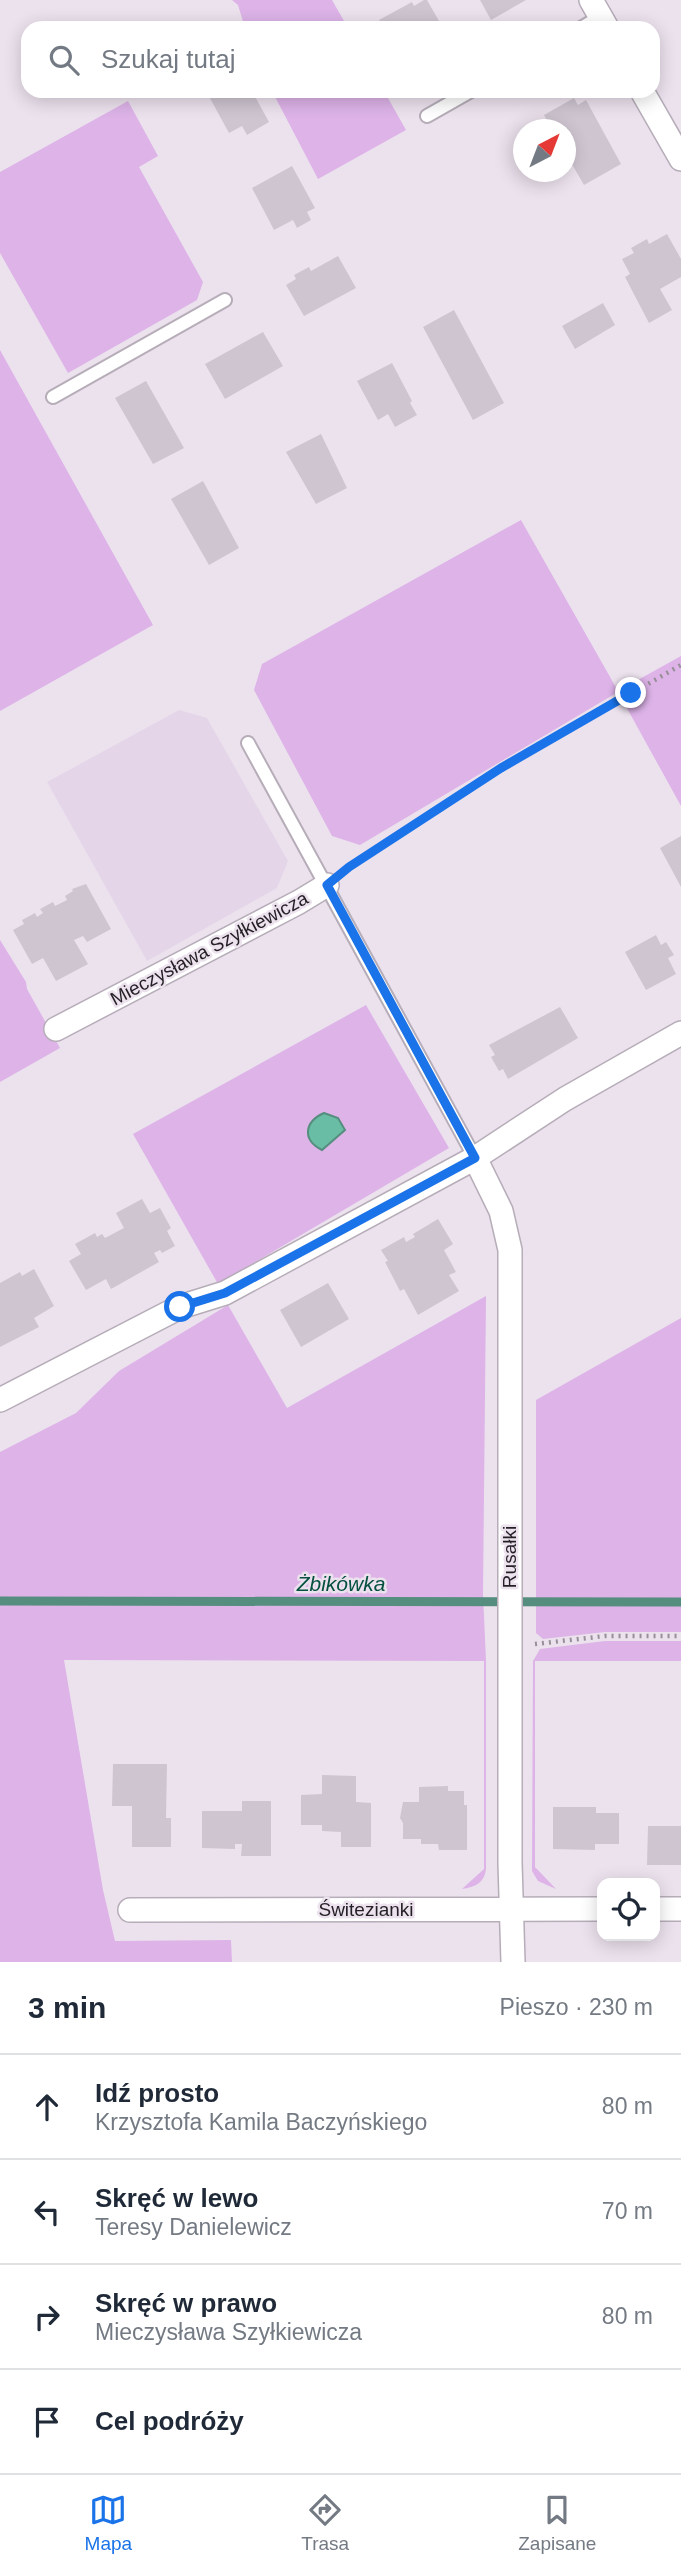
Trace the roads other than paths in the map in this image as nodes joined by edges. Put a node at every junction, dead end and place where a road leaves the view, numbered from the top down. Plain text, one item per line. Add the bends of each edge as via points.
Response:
1 (459, 98) edge
2 (646, 98) edge
3 (427, 116) dead end
4 (681, 159) edge
5 (225, 300) dead end
6 (53, 397) dead end
7 (248, 743) dead end
8 (327, 885) junction
9 (56, 1029) dead end
10 (681, 1033) edge
11 (475, 1158) junction
12 (0, 1400) edge
13 (512, 1909) junction
14 (597, 1909) edge
15 (660, 1909) edge
16 (681, 1909) edge
17 (130, 1910) dead end
18 (513, 1962) edge

1 - 3 lane
2 - 4 street
5 - 6 lane
7 - 8 lane
8 - 9 street, Mieczysława Szyłkiewicza
8 - 11 lane
10 - 11 street via 565,1099
11 - 12 street via 225,1293 180,1307
11 - 13 street, Rusałki via 498,1203 510,1250 509,1563 518,1642
13 - 14 street, Świtezianki
13 - 17 street, Świtezianki
13 - 18 street, Rusałki
15 - 16 street

